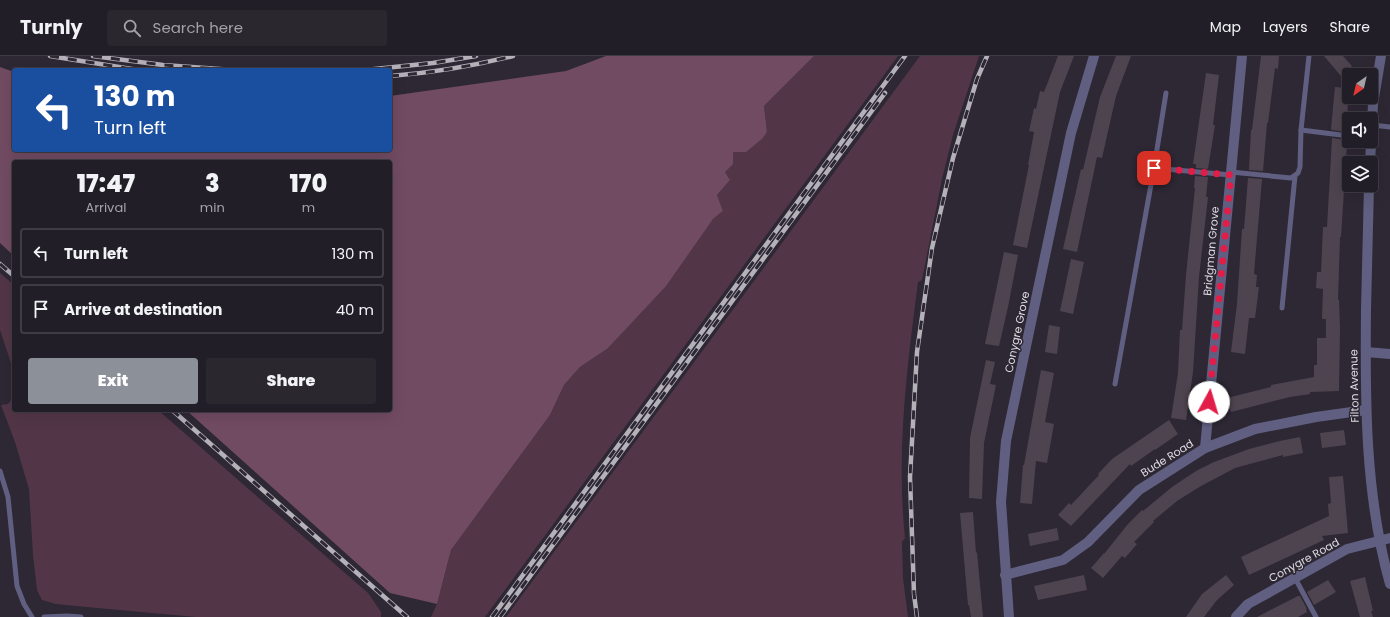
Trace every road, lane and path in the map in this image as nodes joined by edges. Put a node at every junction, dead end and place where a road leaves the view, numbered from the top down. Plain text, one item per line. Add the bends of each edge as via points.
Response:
1 (1094, 56) edge
2 (1242, 56) edge
3 (1309, 56) edge
4 (1381, 56) edge
5 (1166, 93) dead end
6 (1373, 112) edge
7 (1378, 126) edge
8 (1390, 127) edge
9 (1301, 130) junction
10 (1342, 135) edge
11 (1154, 168) junction
12 (1231, 174) junction
13 (1295, 176) junction
14 (1369, 192) edge
15 (1282, 308) dead end
16 (1366, 352) junction
17 (1390, 354) edge
18 (1115, 384) dead end
19 (1366, 410) junction
20 (1205, 448) junction
21 (0, 471) edge
22 (1385, 539) edge
23 (1005, 575) junction
24 (1295, 578) junction
25 (1390, 584) edge
26 (32, 617) edge
27 (44, 617) edge
28 (81, 617) edge
29 (1009, 617) edge
30 (1236, 617) edge
31 (1316, 617) edge

1 - 23 street, Conygre Grove via 1071,133 1006,441 1001,502
2 - 12 street, Bridgman Grove
3 - 9 lane
4 - 6 street
5 - 11 lane
7 - 8 lane
9 - 10 lane
9 - 13 lane via 1300,167
11 - 12 lane
11 - 18 lane
12 - 13 lane via 1291,178
12 - 20 street, Bridgman Grove
13 - 15 lane
14 - 16 street, Filton Avenue
16 - 17 street
16 - 19 street, Filton Avenue
19 - 20 street, Bude Road via 1255,429
19 - 22 street, Filton Avenue via 1372,498
20 - 23 street, Bude Road via 1139,490 1088,542 1063,560
21 - 26 lane via 8,497 17,586
22 - 24 street, Conygre Road via 1347,549
22 - 25 street, Filton Avenue
23 - 29 street, Conygre Grove
24 - 30 street, Conygre Road via 1248,604
24 - 31 lane
27 - 28 lane

